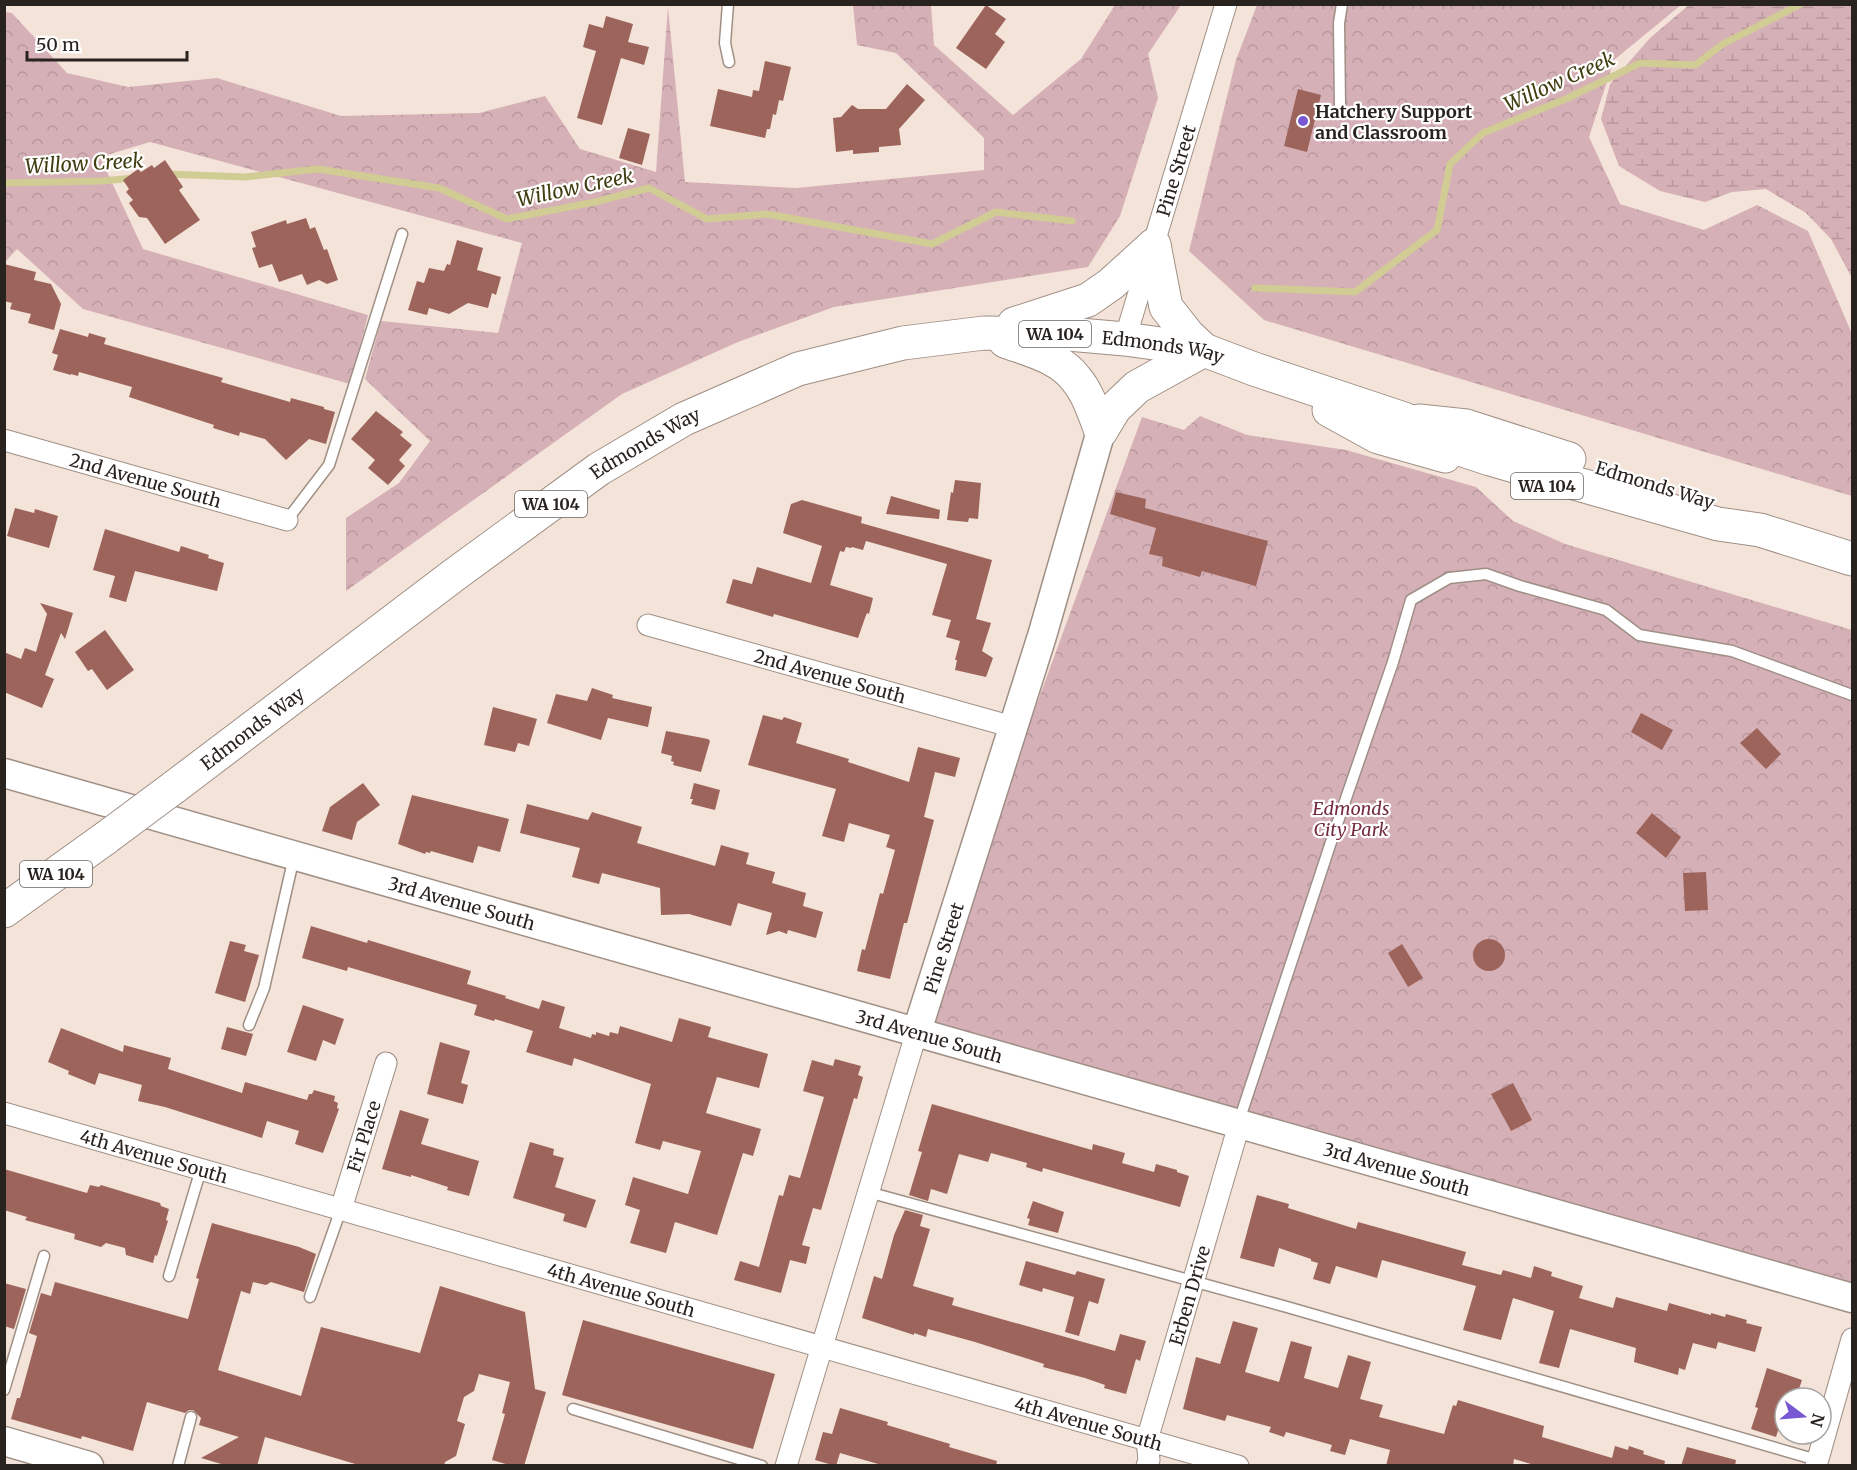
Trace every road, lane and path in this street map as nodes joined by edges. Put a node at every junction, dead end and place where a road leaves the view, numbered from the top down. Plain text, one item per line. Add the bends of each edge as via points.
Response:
1 (728, 4) edge
2 (1226, 4) edge
3 (1342, 4) edge
4 (729, 62) dead end
5 (1340, 107) dead end
6 (402, 234) dead end
7 (1154, 245) junction
8 (984, 333) junction
9 (1125, 339) junction
10 (1204, 350) junction
11 (1254, 369) junction
12 (1101, 430) junction
13 (4, 440) edge
14 (287, 520) joint
15 (1852, 560) edge
16 (1852, 576) edge
17 (648, 626) dead end
18 (1852, 695) edge
19 (1013, 727) junction
20 (4, 773) edge
21 (294, 857) junction
22 (4, 911) edge
23 (249, 1025) dead end
24 (917, 1031) junction
25 (386, 1063) dead end
26 (4, 1113) edge
27 (1239, 1125) junction
28 (201, 1169) junction
29 (868, 1192) junction
30 (341, 1209) junction
31 (44, 1256) dead end
32 (169, 1276) dead end
33 (1193, 1281) junction
34 (1852, 1296) edge
35 (310, 1298) dead end
36 (1852, 1339) edge
37 (822, 1346) junction
38 (4, 1390) edge
39 (573, 1409) dead end
40 (191, 1417) dead end
41 (1147, 1440) junction
42 (4, 1442) edge
43 (54, 1461) edge
44 (1817, 1462) edge
45 (89, 1466) edge
46 (178, 1466) edge
47 (762, 1466) edge
48 (786, 1466) edge
49 (1147, 1466) edge
50 (1238, 1466) edge

1 - 4 lane via 725,43
2 - 7 street, Pine Street
3 - 5 lane
6 - 14 lane via 329,465
7 - 8 main road via 1088,300
7 - 9 street, Pine Street
7 - 10 main road via 1166,307
8 - 9 main road, Edmonds Way / WA 104
8 - 12 main road via 1053,359 1076,378
8 - 22 main road, Edmonds Way / WA 104, bridge via 903,343 798,369 684,419 599,469
9 - 10 main road, Edmonds Way / WA 104
10 - 11 main road, Edmonds Way / WA 104
10 - 12 main road via 1137,387 1115,408
11 - 15 main road, Edmonds Way / WA 104 via 1404,419 1466,426 1718,504 1760,530
11 - 16 main road, WA 104 via 1378,437
12 - 19 street, Pine Street
13 - 14 street, 2nd Avenue South
17 - 19 street, 2nd Avenue South
18 - 27 lane via 1732,651 1639,635 1606,610 1486,574 1449,578 1411,600
19 - 24 street, Pine Street
20 - 21 street, 3rd Avenue South
21 - 23 lane via 264,988
21 - 24 street, 3rd Avenue South
24 - 27 street, 3rd Avenue South
24 - 29 street, Pine Street
25 - 30 street, Fir Place
26 - 28 street, 4th Avenue South
27 - 33 street, Erben Drive
27 - 34 street, 3rd Avenue South
28 - 30 street, 4th Avenue South
28 - 32 lane
29 - 33 lane
29 - 37 street, Pine Street
30 - 35 lane
30 - 37 street, 4th Avenue South
31 - 38 lane
33 - 41 street, Erben Drive
33 - 44 lane
36 - 44 street
37 - 41 street, 4th Avenue South
37 - 48 street, Pine Street
39 - 47 lane
40 - 46 lane
41 - 49 street, Erben Drive
41 - 50 street, 4th Avenue South
42 - 43 street
43 - 45 street

